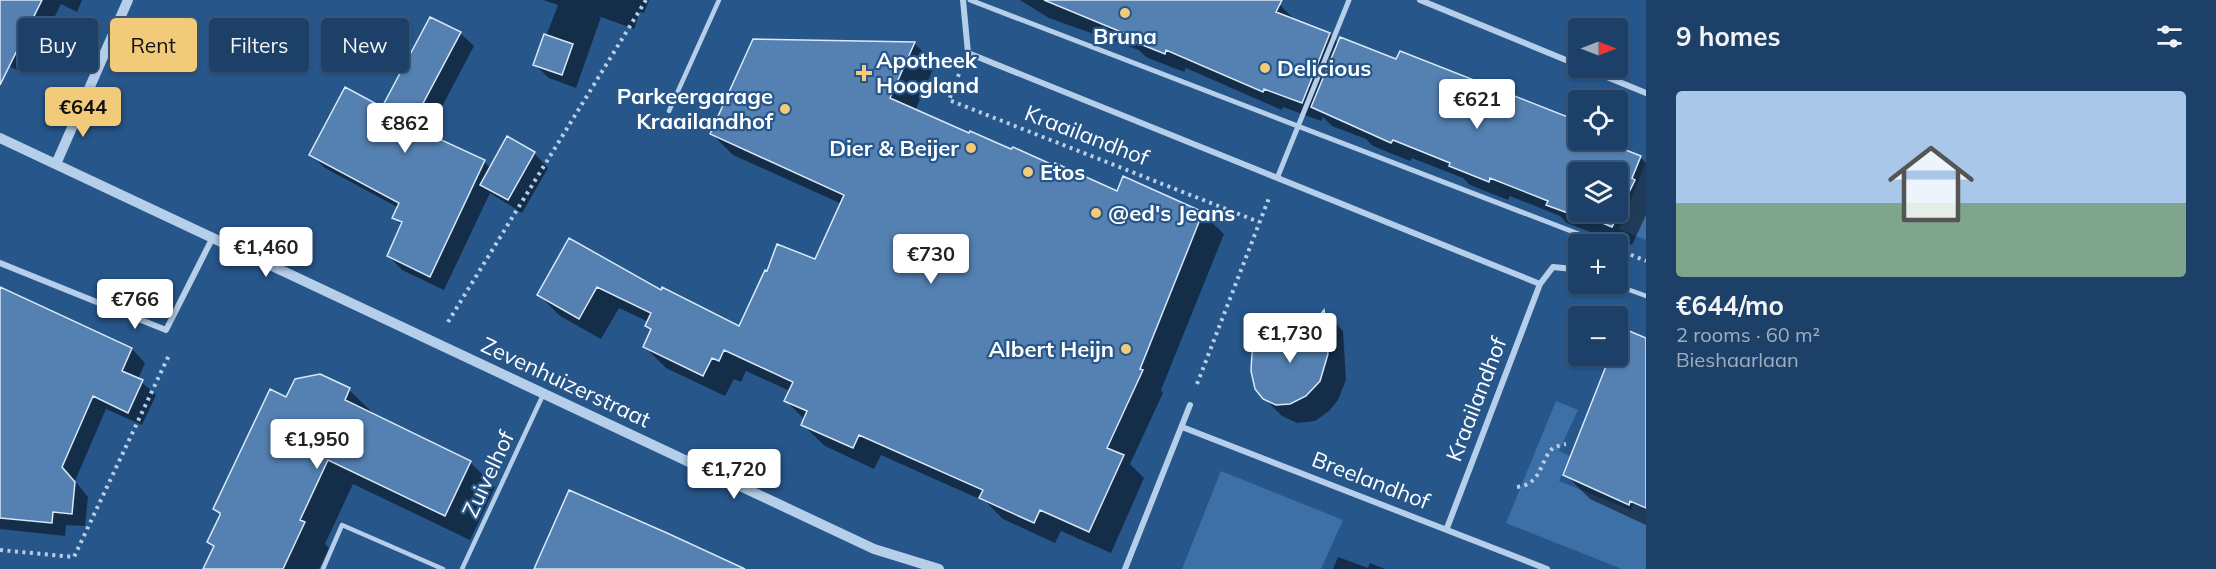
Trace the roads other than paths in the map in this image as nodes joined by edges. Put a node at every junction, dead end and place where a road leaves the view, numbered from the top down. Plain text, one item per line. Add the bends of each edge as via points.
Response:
1 (128, 0) edge
2 (719, 0) edge
3 (963, 0) edge
4 (970, 0) edge
5 (1349, 0) edge
6 (1420, 0) edge
7 (1568, 61) edge
8 (1609, 78) edge
9 (1646, 93) edge
10 (669, 111) dead end
11 (1298, 127) junction
12 (0, 138) edge
13 (56, 165) junction
14 (1278, 176) junction
15 (1275, 184) road end
16 (1579, 234) edge
17 (213, 237) junction
18 (0, 263) edge
19 (1568, 269) edge
20 (1540, 284) junction
21 (1628, 289) edge
22 (1646, 296) edge
23 (544, 393) junction
24 (1190, 405) road end
25 (1182, 426) junction
26 (1446, 528) junction
27 (323, 569) edge
28 (443, 569) edge
29 (462, 569) edge
30 (939, 569) edge
31 (1125, 569) edge
32 (1546, 569) edge

1 - 13 street
2 - 10 lane
3 - 14 street, Kraailandhof via 968,53
4 - 11 street
5 - 11 street
6 - 7 street
8 - 9 street
11 - 14 street
11 - 16 street
12 - 13 street, Zevenhuizerstraat
13 - 17 street, Zevenhuizerstraat
14 - 15 street
14 - 20 street, Kraailandhof
17 - 18 street via 166,330
17 - 23 street, Zevenhuizerstraat
19 - 20 street via 1553,267
20 - 26 street, Kraailandhof
21 - 22 lane
23 - 29 lane, Zuivelhof
23 - 30 street, Zevenhuizerstraat via 874,549
24 - 25 street
25 - 26 street, Breelandhof
25 - 31 street
26 - 32 street, Breelandhof
27 - 28 lane via 342,525

